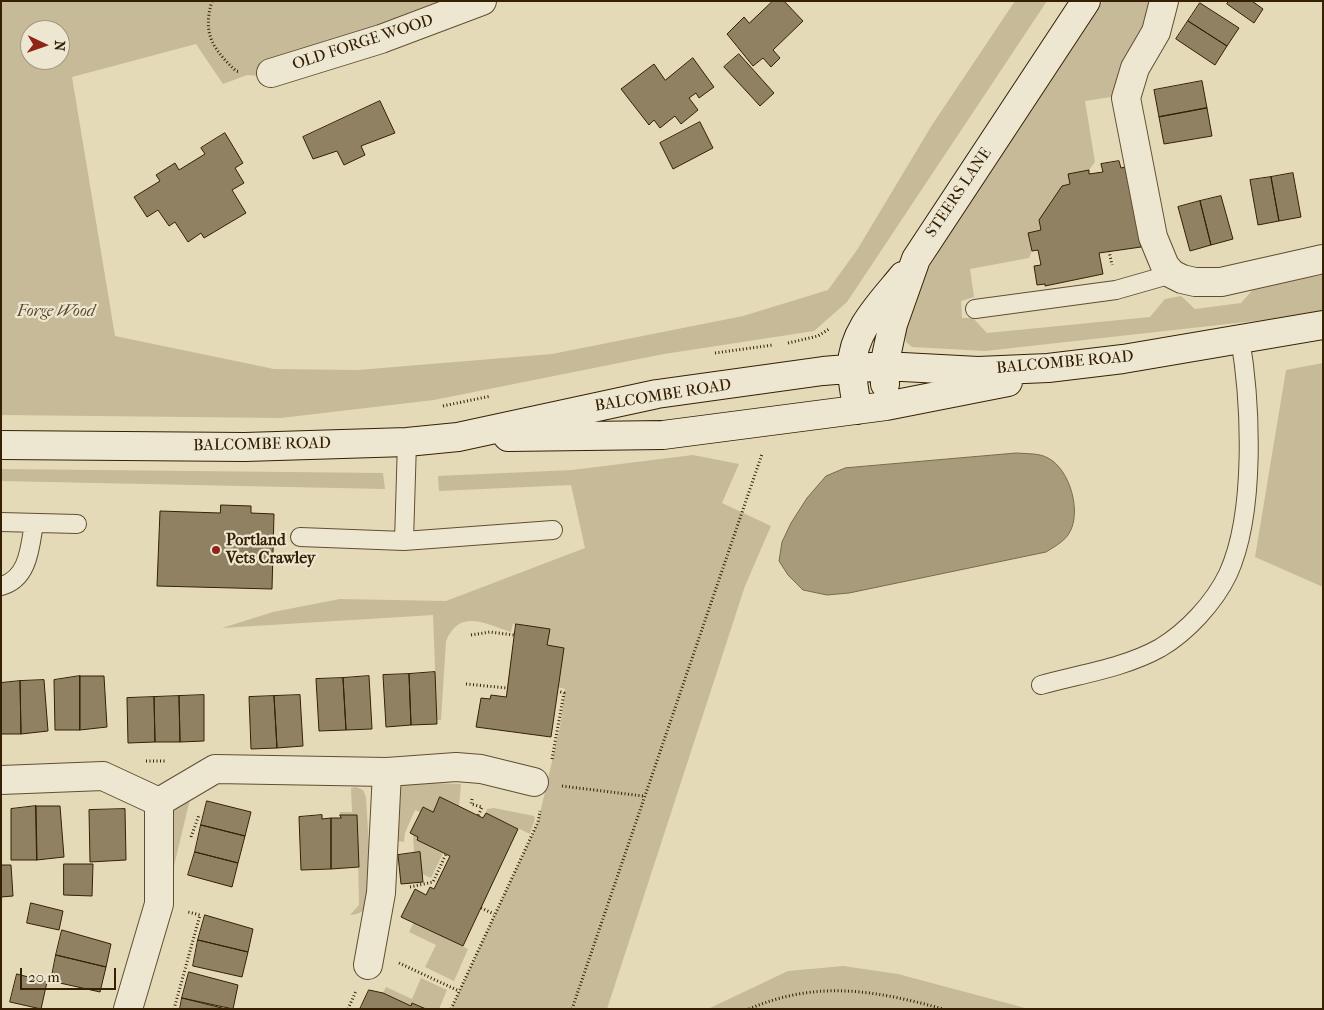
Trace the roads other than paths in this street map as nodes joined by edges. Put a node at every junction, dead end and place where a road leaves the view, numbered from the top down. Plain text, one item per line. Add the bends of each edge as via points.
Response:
1 (482, 1) edge
2 (1086, 1) edge
3 (1164, 1) edge
4 (271, 73) road end
5 (916, 259) junction
6 (1323, 259) edge
7 (1172, 274) junction
8 (976, 309) dead end
9 (1323, 325) edge
10 (1240, 338) junction
11 (884, 366) junction
12 (852, 368) junction
13 (1048, 368) junction
14 (886, 406) junction
15 (857, 410) junction
16 (458, 437) junction
17 (407, 442) junction
18 (1, 445) edge
19 (1, 522) edge
20 (34, 523) junction
21 (77, 524) dead end
22 (553, 530) dead end
23 (300, 537) dead end
24 (404, 541) junction
25 (1, 586) edge
26 (1041, 685) dead end
27 (387, 772) junction
28 (1, 780) edge
29 (540, 783) road end
30 (159, 802) junction
31 (370, 957) road end
32 (128, 1009) edge

1 - 4 street, OLD FORGE WOOD via 381,39
2 - 5 street, STEERS LANE
3 - 7 street via 1156,32 1135,68 1126,98 1153,237 1164,266
5 - 11 street, STEERS LANE via 893,324
5 - 12 street via 863,326
6 - 7 street via 1221,282 1195,282
7 - 8 lane via 1116,290
9 - 10 street, BALCOMBE ROAD
10 - 13 street, BALCOMBE ROAD via 1123,359
10 - 26 lane via 1244,362 1248,473 1240,532 1221,586 1190,625 1160,648 1139,658
11 - 12 street, BALCOMBE ROAD
11 - 13 street, BALCOMBE ROAD via 978,371
11 - 14 street, STEERS LANE
12 - 15 street
12 - 16 street, BALCOMBE ROAD via 658,394
13 - 14 street via 1006,383
14 - 15 street
15 - 16 street via 663,435
16 - 17 street, BALCOMBE ROAD
17 - 18 street, BALCOMBE ROAD via 245,447
17 - 24 lane
19 - 20 lane
20 - 21 lane
20 - 25 lane via 29,556 20,575
22 - 24 lane
23 - 24 lane
27 - 29 street via 480,769
27 - 30 street via 215,769
27 - 31 street via 381,892
28 - 30 street via 103,776
30 - 32 street via 159,904

